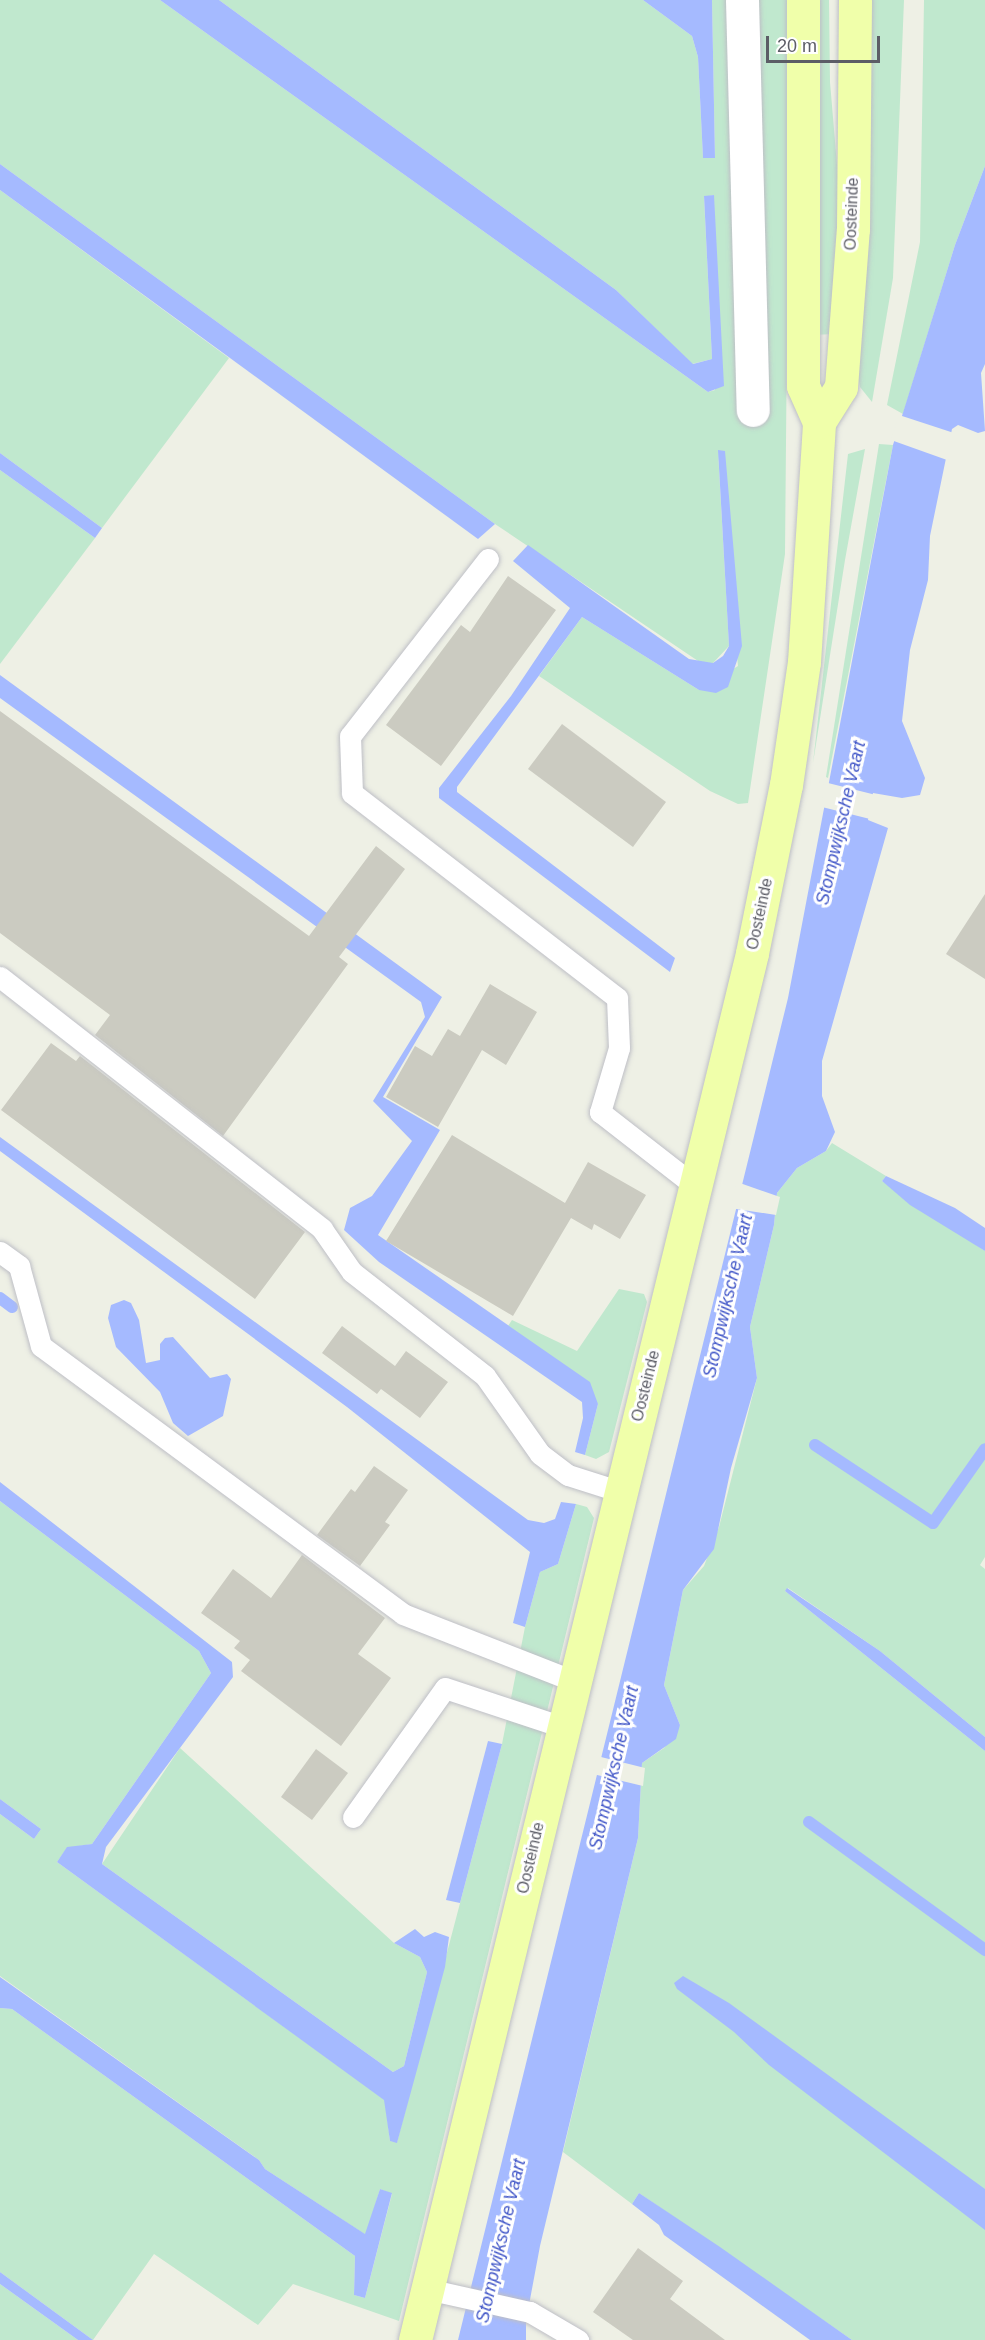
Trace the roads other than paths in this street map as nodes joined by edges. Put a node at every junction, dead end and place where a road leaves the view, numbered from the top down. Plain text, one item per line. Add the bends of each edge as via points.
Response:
1 (742, 0) edge
2 (803, 0) edge
3 (855, 0) edge
4 (753, 410) dead end
5 (819, 422) junction
6 (488, 559) dead end
7 (0, 977) edge
8 (694, 1186) junction
9 (0, 1252) edge
10 (621, 1492) junction
11 (574, 1681) junction
12 (563, 1727) junction
13 (353, 1816) dead end
14 (427, 2289) junction
15 (415, 2340) edge
16 (578, 2340) edge

1 - 4 street
2 - 5 main road, Oosteinde via 803,386
3 - 5 main road, Oosteinde via 853,229 841,387
5 - 8 main road, Oosteinde via 804,662 786,786 752,953
6 - 8 lane via 350,736 352,793 617,998 618,1048 600,1112
7 - 10 lane via 322,1229 352,1272 485,1376 540,1454 568,1475
8 - 10 main road, Oosteinde
9 - 11 lane via 19,1266 41,1346 403,1614
10 - 11 main road, Oosteinde
11 - 12 main road, Oosteinde
12 - 13 lane via 445,1688
12 - 14 main road, Oosteinde
14 - 15 main road, Oosteinde
14 - 16 lane via 530,2312

